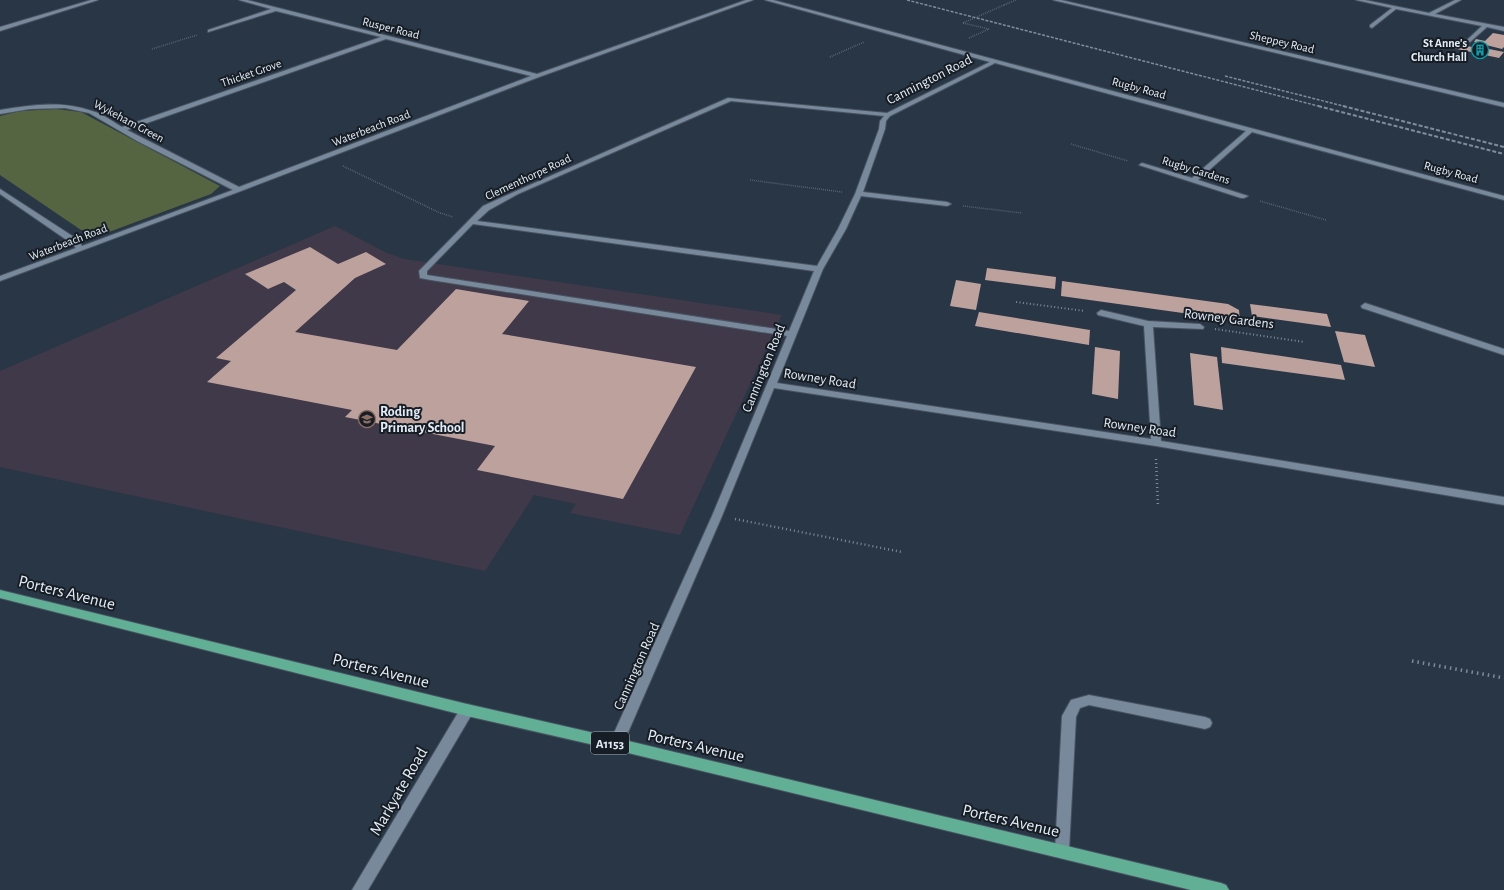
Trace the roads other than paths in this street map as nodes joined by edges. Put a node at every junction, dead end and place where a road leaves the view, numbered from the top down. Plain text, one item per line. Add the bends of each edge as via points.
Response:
1 (96, 0) edge
2 (241, 0) edge
3 (752, 0) edge
4 (767, 0) edge
5 (1055, 0) edge
6 (1358, 0) edge
7 (1459, 0) edge
8 (1396, 7) junction
9 (276, 9) junction
10 (1430, 14) junction
11 (1486, 25) junction
12 (1372, 26) dead end
13 (0, 29) edge
14 (1504, 29) edge
15 (210, 31) road end
16 (387, 38) junction
17 (1470, 40) dead end
18 (995, 61) junction
19 (537, 76) junction
20 (1504, 105) edge
21 (0, 112) edge
22 (888, 116) junction
23 (121, 130) junction
24 (1251, 130) junction
25 (1142, 165) road end
26 (1194, 180) junction
27 (239, 190) junction
28 (0, 191) edge
29 (859, 194) junction
30 (1244, 196) road end
31 (1504, 198) edge
32 (947, 204) road end
33 (471, 222) junction
34 (80, 248) junction
35 (819, 269) junction
36 (0, 279) edge
37 (1365, 306) dead end
38 (1101, 313) road end
39 (1148, 324) junction
40 (1200, 327) road end
41 (792, 334) junction
42 (1504, 352) edge
43 (771, 385) junction
44 (1156, 442) junction
45 (1504, 501) edge
46 (0, 594) edge
47 (467, 710) junction
48 (1205, 723) dead end
49 (616, 744) junction
50 (1062, 851) junction
51 (360, 890) edge
52 (1221, 890) edge

1 - 13 street
2 - 9 street, Rusper Road
3 - 19 street, Waterbeach Road
4 - 18 street, Rugby Road
5 - 20 street, Sheppey Road
6 - 8 street
7 - 10 street
8 - 10 street
8 - 12 street
9 - 15 street
9 - 16 street, Rusper Road
10 - 11 street
11 - 14 street
11 - 17 street
16 - 19 street, Rusper Road
16 - 23 street, Thicket Grove
18 - 22 street, Cannington Road
18 - 24 street, Rugby Road
19 - 27 street, Waterbeach Road
21 - 23 street, Wykeham Green via 30,107 65,106 91,112
22 - 29 street, Cannington Road via 883,121
22 - 33 street, Clementhorpe Road via 730,99 516,193 486,208
23 - 27 street, Wykeham Green
24 - 26 street
24 - 31 street, Rugby Road
25 - 26 street, Rugby Gardens
26 - 30 street, Rugby Gardens
27 - 34 street, Waterbeach Road
28 - 34 street via 74,241
29 - 32 street
29 - 35 street, Cannington Road
33 - 35 street
33 - 41 street, Clementhorpe Road via 423,271 423,276
34 - 36 street, Waterbeach Road
35 - 41 street, Cannington Road
37 - 42 street
38 - 39 street, Rowney Gardens
39 - 40 street, Rowney Gardens
39 - 44 street
41 - 43 street, Cannington Road
43 - 44 street, Rowney Road
43 - 49 street, Cannington Road via 717,516
44 - 45 street, Rowney Road
46 - 47 main road, Porters Avenue / A1153
47 - 49 main road, Porters Avenue / A1153
47 - 51 street, Markyate Road
48 - 50 street via 1089,700 1076,704 1069,716
49 - 50 main road, Porters Avenue / A1153
50 - 52 main road, Porters Avenue / A1153

